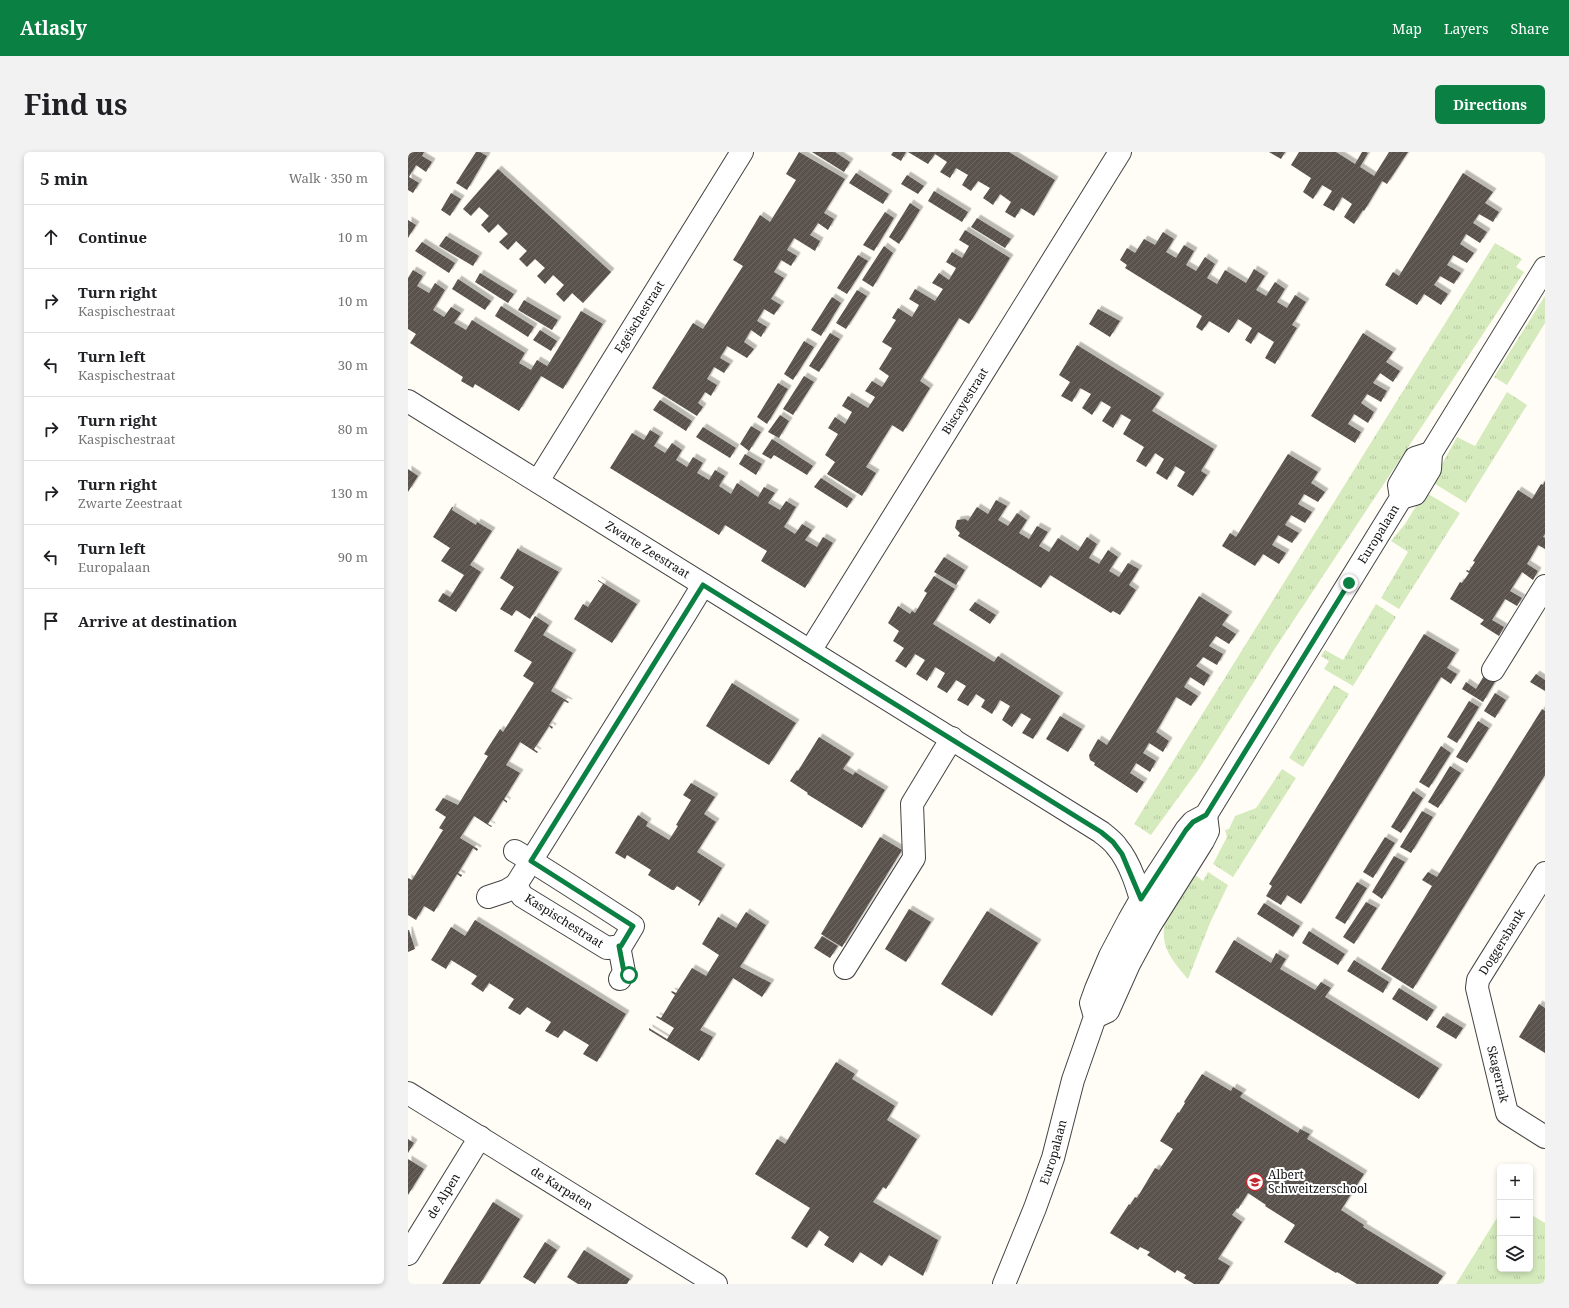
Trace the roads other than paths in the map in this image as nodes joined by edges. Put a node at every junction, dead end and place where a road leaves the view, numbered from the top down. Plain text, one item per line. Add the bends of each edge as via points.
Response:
1 (742, 152) edge
2 (1120, 152) edge
3 (1545, 268) edge
4 (408, 401) edge
5 (538, 481) junction
6 (703, 585) junction
7 (1545, 586) edge
8 (810, 651) junction
9 (1497, 662) dead end
10 (952, 738) junction
11 (1206, 815) junction
12 (523, 856) junction
13 (1545, 873) edge
14 (516, 885) junction
15 (488, 897) dead end
16 (1141, 899) junction
17 (1149, 927) junction
18 (619, 946) junction
19 (845, 968) dead end
20 (626, 976) dead end
21 (1095, 1017) junction
22 (1489, 1038) joint
23 (408, 1093) edge
24 (480, 1137) junction
25 (1545, 1137) edge
26 (408, 1254) edge
27 (691, 1278) edge
28 (716, 1284) edge
29 (1004, 1284) edge

1 - 5 street, Egeïschestraat
2 - 8 street, Biscayestraat
3 - 11 street, Europalaan via 1431,453 1430,469 1415,494 1401,498
4 - 5 street, Zwarte Zeestraat
5 - 6 street, Zwarte Zeestraat
6 - 8 street, Zwarte Zeestraat
6 - 12 street, Kaspischestraat
7 - 9 street
8 - 10 street, Zwarte Zeestraat
10 - 16 street, Zwarte Zeestraat via 1113,842 1122,854
10 - 19 street via 912,804 914,858
11 - 16 street, Europalaan via 1193,822 1186,830
11 - 17 street via 1208,831 1203,841
12 - 14 street, Kaspischestraat
12 - 18 street, Kaspischestraat via 633,926
13 - 22 street, Doggersbank via 1478,980
14 - 15 street
14 - 18 street, Kaspischestraat via 522,896 606,948
16 - 17 street, Zwarte Zeestraat
16 - 21 street, Europalaan via 1110,956 1096,989 1091,1003
17 - 21 street via 1108,1011
18 - 20 street
21 - 29 street, Europalaan via 1074,1080 1048,1176
22 - 25 street, Skagerrak via 1507,1113
23 - 24 street, de Karpaten
24 - 26 street, de Alpen
24 - 27 street, de Karpaten
27 - 28 street, de Karpaten

